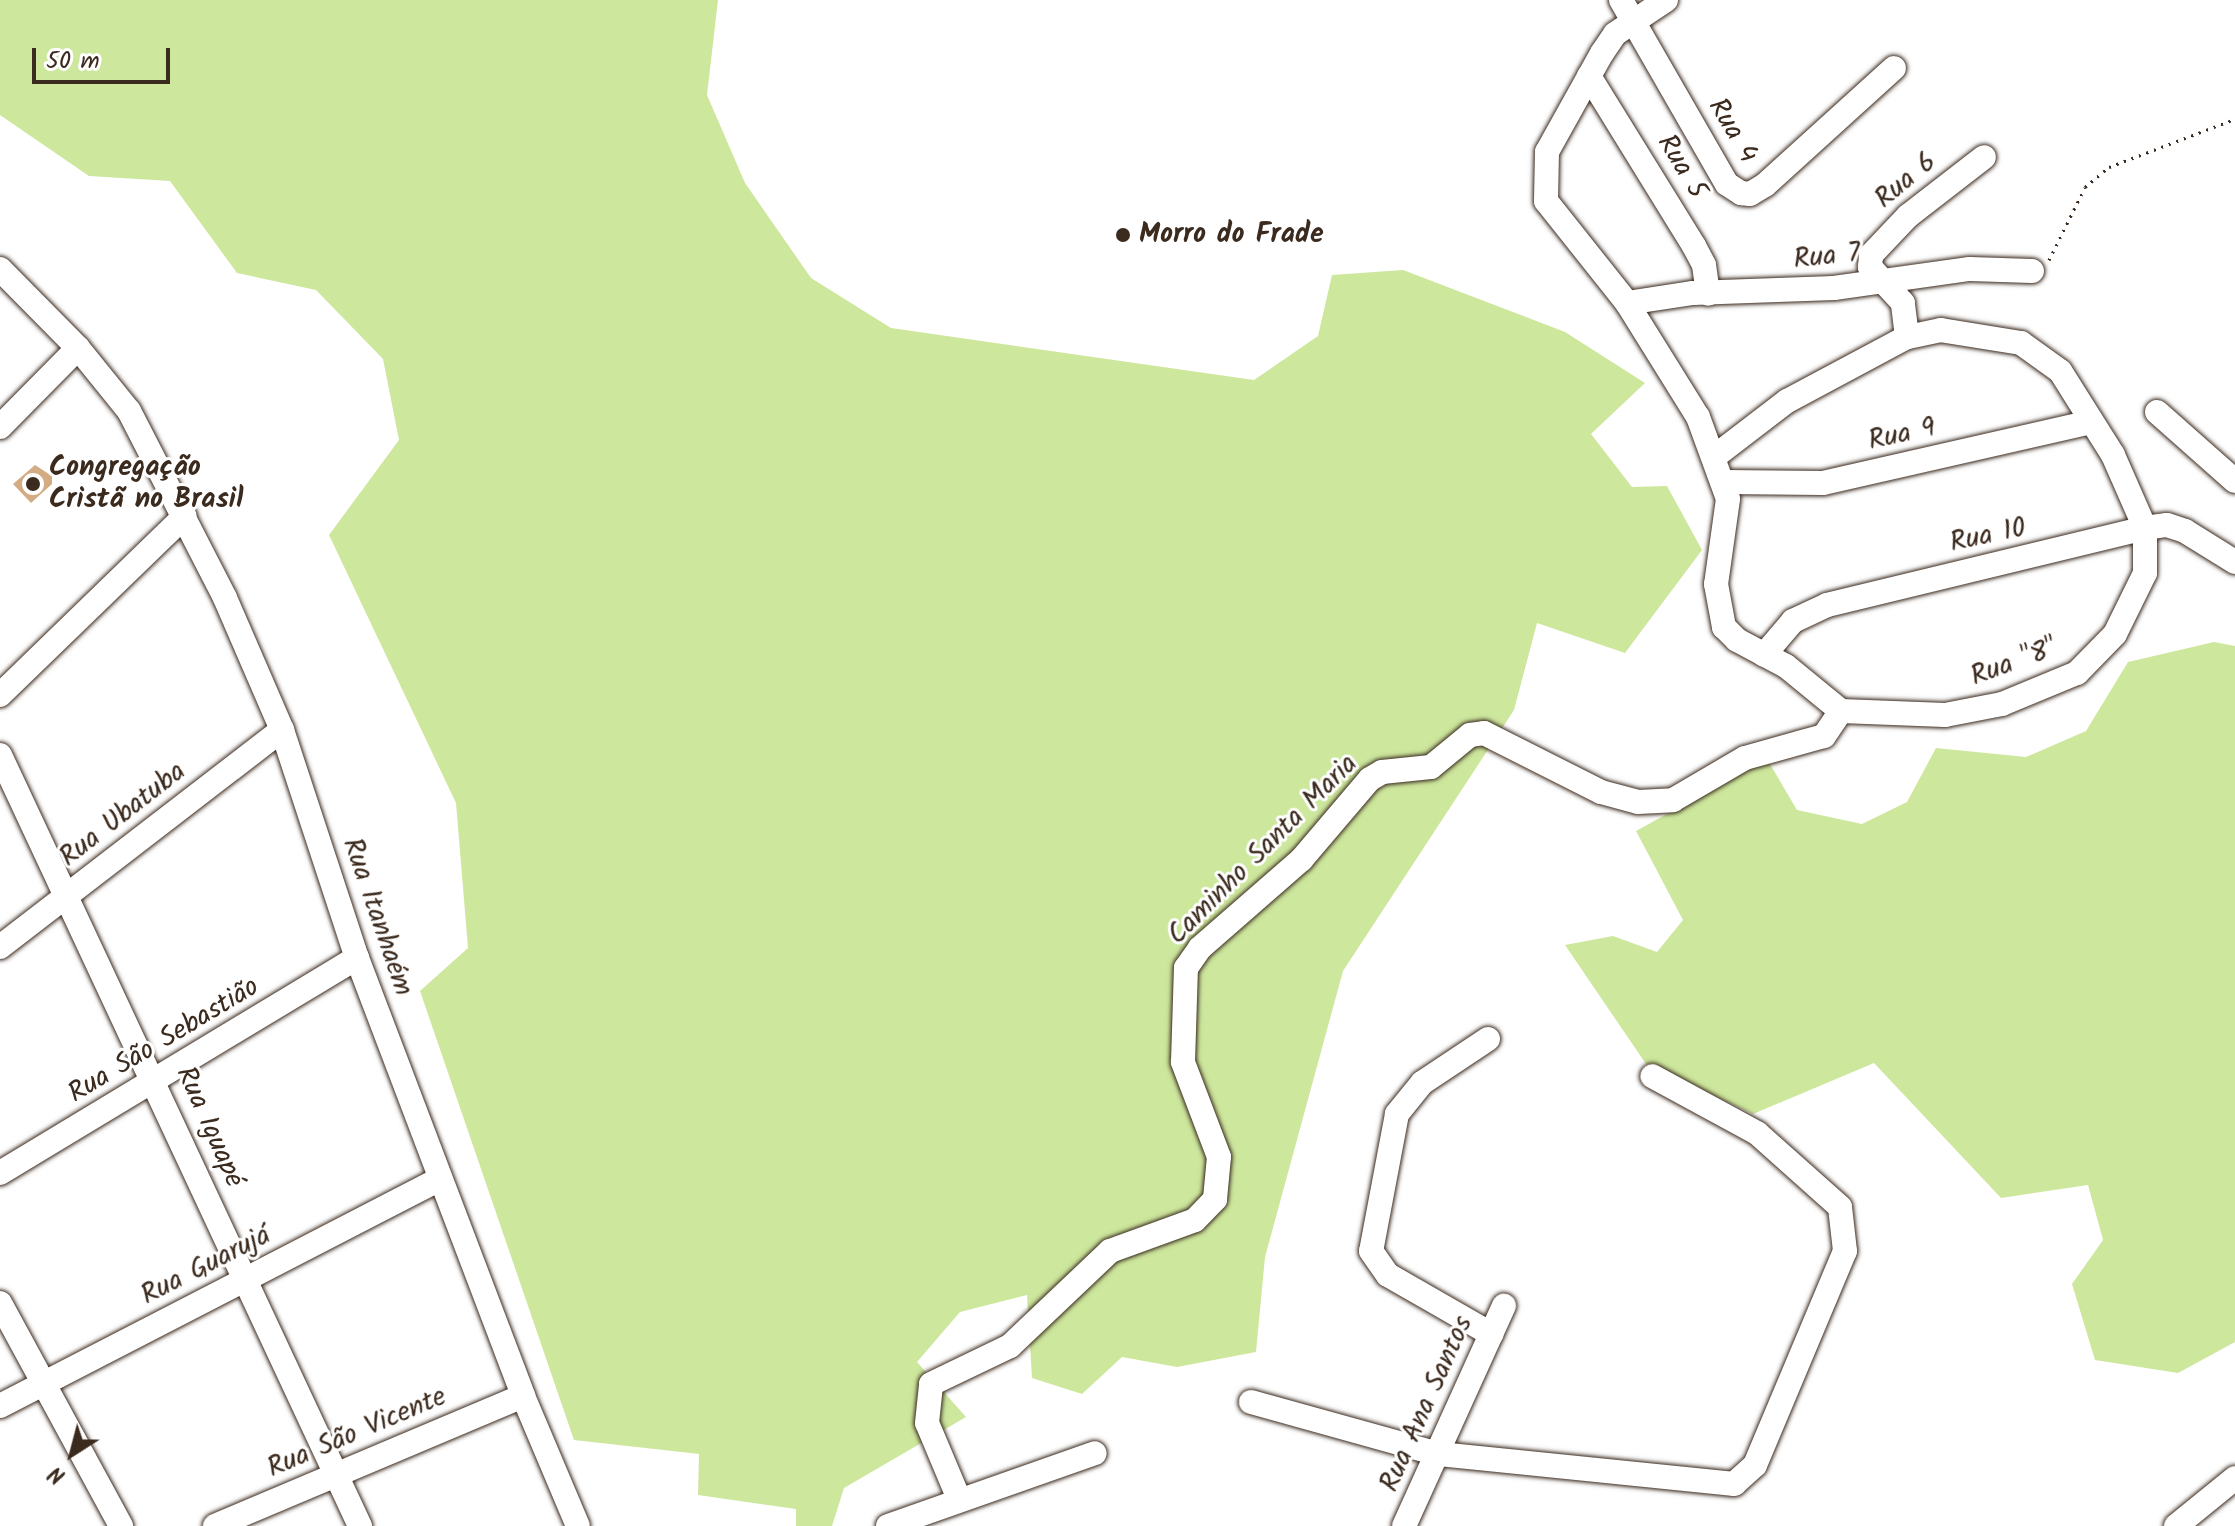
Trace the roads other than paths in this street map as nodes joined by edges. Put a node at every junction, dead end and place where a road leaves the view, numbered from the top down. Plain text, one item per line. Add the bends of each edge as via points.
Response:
1 (1666, 0) edge
2 (1620, 7) edge
3 (1894, 68) dead end
4 (1589, 76) junction
5 (1984, 157) dead end
6 (0, 269) edge
7 (2032, 271) road end
8 (1883, 281) junction
9 (1708, 294) junction
10 (1627, 303) junction
11 (1907, 337) junction
12 (78, 348) junction
13 (2157, 412) dead end
14 (2091, 422) junction
15 (0, 427) edge
16 (1710, 448) junction
17 (2235, 481) edge
18 (1724, 482) junction
19 (185, 516) junction
20 (2145, 528) junction
21 (2235, 562) edge
22 (1764, 655) junction
23 (0, 695) edge
24 (1841, 711) junction
25 (282, 730) junction
26 (0, 755) edge
27 (69, 894) junction
28 (0, 947) edge
29 (357, 958) junction
30 (1488, 1039) dead end
31 (1652, 1076) dead end
32 (156, 1081) junction
33 (0, 1173) edge
34 (440, 1179) junction
35 (244, 1280) junction
36 (0, 1303) edge
37 (1504, 1306) dead end
38 (1491, 1334) junction
39 (44, 1383) junction
40 (523, 1396) junction
41 (1251, 1402) dead end
42 (0, 1406) edge
43 (1095, 1453) dead end
44 (1439, 1454) junction
45 (335, 1473) junction
46 (2235, 1478) edge
47 (959, 1499) junction
48 (121, 1526) edge
49 (215, 1526) edge
50 (360, 1526) edge
51 (578, 1526) edge
52 (888, 1526) edge
53 (1404, 1526) edge
54 (2176, 1526) edge

1 - 2 street
2 - 3 street, Rua 4 via 1721,174 1741,193 1765,185
2 - 4 street via 1615,34
4 - 9 street, Rua 5 via 1694,246 1704,265
4 - 10 street via 1547,152 1546,201
5 - 8 street, Rua 6 via 1874,250 1870,267
6 - 12 street, Rua Itanhaém
7 - 8 street, Rua 7 via 1970,269
8 - 9 street, Rua 7 via 1803,291
8 - 11 street, Rua 6 via 1903,303
9 - 10 street, Rua 7
10 - 16 street via 1698,417
11 - 14 street, Rua "8" via 1941,330 2021,343 2060,371
11 - 16 street, Rua "8"
12 - 15 street
12 - 19 street, Rua Itanhaém via 129,411
13 - 17 street
14 - 18 street, Rua 9 via 1823,483
14 - 20 street, Rua "8" via 2122,473
16 - 18 street
18 - 22 street via 1727,526 1717,608 1737,640
19 - 23 street
19 - 25 street, Rua Itanhaém
20 - 21 street, Rua 10 via 2167,525 2185,531
20 - 22 street, Rua 10 via 1827,605 1793,621
20 - 24 street, Rua "8" via 2148,551 2139,591 2115,634 2077,673 2050,688 1973,711 1916,716
22 - 24 street via 1786,666
24 - 47 street, Caminho Santa Maria via 1824,736 1745,758 1673,800 1638,802 1601,792 1484,733 1470,735 1431,767 1382,772 1370,779 1301,860 1200,948 1186,968 1183,1062 1219,1157 1215,1199 1195,1220 1110,1251 1010,1346 931,1384 927,1423
25 - 27 street, Rua Ubatuba
25 - 29 street, Rua Itanhaém
26 - 27 street, Rua Iguapé
27 - 28 street, Rua Ubatuba
27 - 32 street, Rua Iguapé
29 - 32 street, Rua São Sebastião
29 - 34 street, Rua Itanhaém
30 - 38 street via 1422,1083 1397,1114 1371,1251 1388,1275
31 - 44 street via 1757,1133 1840,1207 1845,1251 1755,1465 1734,1484
32 - 33 street, Rua São Sebastião
32 - 35 street, Rua Iguapé
34 - 35 street, Rua Guarujá
34 - 40 street, Rua Itanhaém
35 - 39 street, Rua Guarujá
35 - 45 street, Rua Iguapé
36 - 39 street
37 - 38 street, Rua Ana Santos
38 - 44 street, Rua Ana Santos
39 - 42 street, Rua Guarujá
39 - 48 street
40 - 45 street, Rua São Vicente
40 - 51 street, Rua Itanhaém
41 - 44 street
43 - 47 street
44 - 53 street, Rua Ana Santos
45 - 49 street, Rua São Vicente
45 - 50 street, Rua Iguapé
46 - 54 street
47 - 52 street

